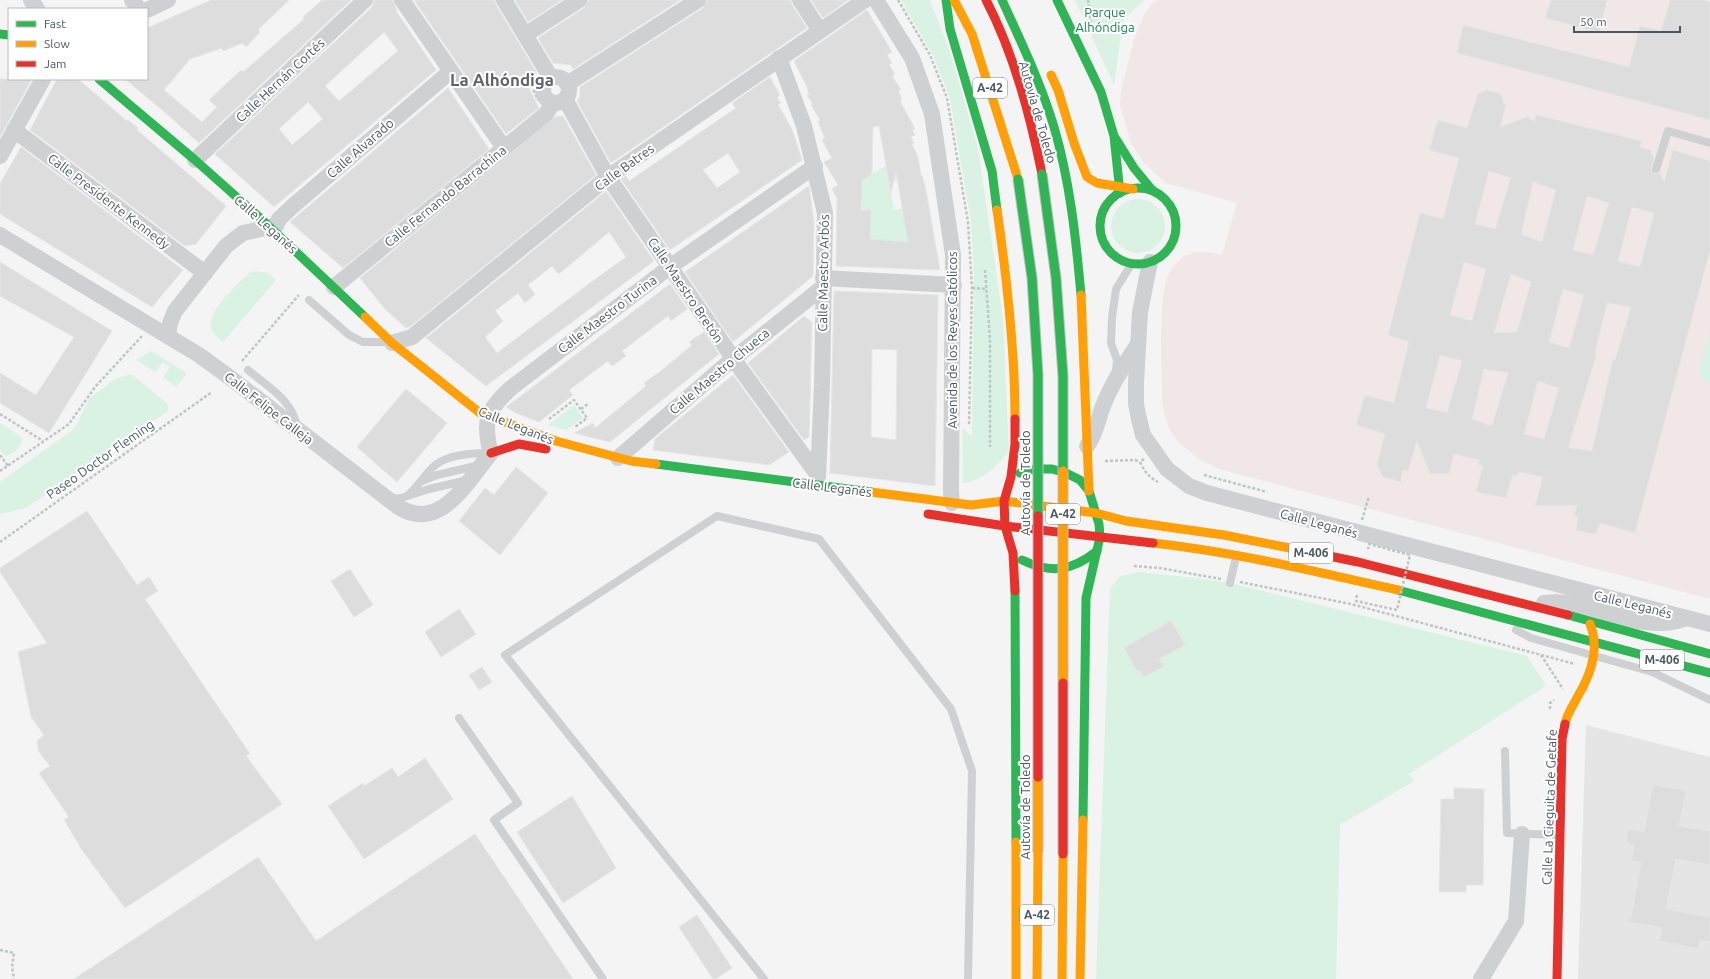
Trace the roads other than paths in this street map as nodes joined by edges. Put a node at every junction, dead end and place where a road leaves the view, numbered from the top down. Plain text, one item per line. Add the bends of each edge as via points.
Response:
1 (132, 0) edge
2 (168, 0) edge
3 (366, 0) edge
4 (402, 0) edge
5 (504, 0) edge
6 (579, 0) edge
7 (698, 0) edge
8 (800, 0) edge
9 (865, 0) edge
10 (876, 0) edge
11 (936, 0) edge
12 (946, 0) edge
13 (954, 0) edge
14 (986, 0) edge
15 (1002, 0) edge
16 (1010, 0) edge
17 (1057, 0) edge
18 (138, 8) edge
19 (148, 10) edge
20 (1019, 13) dead end
21 (950, 29) junction
22 (820, 31) junction
23 (525, 35) junction
24 (779, 58) junction
25 (1046, 65) dead end
26 (451, 71) junction
27 (551, 78) junction
28 (42, 80) edge
29 (100, 80) edge
30 (562, 95) junction
31 (14, 130) junction
32 (1114, 136) junction
33 (1710, 143) edge
34 (504, 148) junction
35 (0, 156) edge
36 (195, 160) junction
37 (815, 166) junction
38 (1656, 169) dead end
39 (608, 177) junction
40 (1119, 190) junction
41 (1153, 192) junction
42 (272, 228) junction
43 (0, 235) edge
44 (1150, 262) junction
45 (1132, 263) junction
46 (671, 266) junction
47 (204, 273) junction
48 (823, 283) junction
49 (954, 284) junction
50 (334, 287) junction
51 (309, 300) dead end
52 (168, 336) junction
53 (392, 344) junction
54 (1138, 344) junction
55 (734, 358) junction
56 (248, 370) dead end
57 (1115, 380) junction
58 (487, 416) junction
59 (297, 430) junction
60 (1086, 447) junction
61 (552, 450) dead end
62 (618, 458) junction
63 (486, 459) junction
64 (817, 474) junction
65 (1011, 477) junction
66 (470, 479) junction
67 (420, 483) junction
68 (832, 487) junction
69 (1089, 491) junction
70 (407, 496) junction
71 (387, 499) junction
72 (1004, 501) junction
73 (952, 503) junction
74 (920, 513) dead end
75 (1096, 513) junction
76 (1005, 526) junction
77 (1100, 537) junction
78 (1097, 551) junction
79 (1012, 554) junction
80 (1236, 556) junction
81 (1230, 581) road end
82 (1523, 603) junction
83 (1478, 611) junction
84 (1687, 618) junction
85 (1588, 621) junction
86 (1710, 624) edge
87 (1595, 644) junction
88 (1710, 654) edge
89 (1593, 656) junction
90 (1710, 673) edge
91 (1710, 700) edge
92 (459, 718) dead end
93 (1505, 752) dead end
94 (1522, 834) junction
95 (1560, 835) junction
96 (1016, 961) joint
97 (603, 979) edge
98 (764, 979) edge
99 (968, 979) edge
100 (1015, 979) edge
101 (1037, 979) edge
102 (1062, 979) edge
103 (1080, 979) edge
104 (1481, 979) edge
105 (1557, 979) edge

1 - 18 street
2 - 19 street
3 - 36 street, Calle Hernán Cortés
4 - 26 street
5 - 23 street
6 - 23 street
7 - 30 street, Calle Fernando Barrachina
8 - 22 street
9 - 22 street, Calle Batres
10 - 49 street, Avenida de los Reyes Católicos via 912,58 932,114 953,255
11 - 21 street
12 - 21 main road
13 - 101 main road, Autovía de Toledo / A-42, bridge via 972,34 1018,179 1032,278 1038,375
14 - 102 main road, Autovía de Toledo / A-42, bridge via 1008,52 1034,136 1042,174 1056,278 1063,376
15 - 60 main road via 1046,101 1059,147 1079,280
16 - 20 main road
17 - 32 main road via 1101,92
21 - 65 main road via 992,171 1007,279 1015,385 1016,444
22 - 24 street, Calle Batres
23 - 27 street
24 - 37 street, Calle Maestro Arbós via 804,126
24 - 39 street, Calle Batres
25 - 40 main road via 1058,90 1087,177
26 - 34 street
26 - 42 street, Calle Alvarado via 294,205
27 - 30 street via 563,79
27 - 30 street via 544,83 545,98
28 - 31 street
29 - 36 main road, Calle Leganés
30 - 34 street, Calle Fernando Barrachina via 546,114
30 - 39 street, Calle Maestro Bretón
31 - 35 street
31 - 47 street, Calle Presidente Kennedy
32 - 40 main road
32 - 41 main road
33 - 38 lane via 1668,131
34 - 50 street, Calle Fernando Barrachina
36 - 42 main road, Calle Leganés
37 - 46 street, Calle Maestro Turina
37 - 48 street, Calle Maestro Arbós via 825,213
39 - 46 street, Calle Maestro Bretón
39 - 53 street, Calle Batres via 412,337
40 - 41 main road via 1141,188
40 - 45 main road via 1104,209 1101,234 1110,251
41 - 44 main road via 1171,207 1176,226 1167,250
42 - 47 street via 243,233 226,246
42 - 50 main road, Calle Leganés
43 - 52 street, Calle Felipe Calleja
44 - 45 main road
44 - 54 street, Calle Leganés via 1140,312
45 - 57 lane via 1116,289 1111,342 1117,360
46 - 55 street, Calle Maestro Bretón
46 - 58 street, Calle Maestro Turina via 511,388 498,400
47 - 52 street via 175,311
48 - 49 street
48 - 55 street, Calle Maestro Chueca
48 - 64 street, Calle Maestro Arbós via 822,392
49 - 73 street, Avenida de los Reyes Católicos
50 - 53 main road, Calle Leganés
51 - 53 lane via 349,335 363,342
52 - 59 street, Calle Felipe Calleja via 232,379
53 - 58 main road, Calle Leganés
54 - 57 street
54 - 84 street, Calle Leganés via 1136,404 1143,435 1167,469 1189,486 1328,525
55 - 62 street, Calle Maestro Chueca
55 - 64 street, Calle Maestro Bretón
56 - 59 lane via 288,404 295,415
57 - 60 street
58 - 62 main road, Calle Leganés via 556,441
58 - 63 street
59 - 71 street, Calle Felipe Calleja
60 - 69 main road
61 - 63 main road, Calle Leganés via 519,444
62 - 68 main road, Calle Leganés
63 - 66 street, Calle Felipe Calleja
63 - 67 lane
63 - 67 lane via 472,454 442,461 432,467
64 - 68 street via 820,481 829,483
65 - 69 main road via 1025,471 1052,469 1080,480
65 - 72 main road
66 - 70 lane
66 - 71 street, Calle Felipe Calleja via 450,503 437,511 422,514 407,512
67 - 70 lane
68 - 73 main road, Calle Leganés
69 - 75 main road
70 - 71 lane
72 - 73 main road, Calle Leganés via 976,505
72 - 75 main road, Calle Leganés / M-406
72 - 76 main road
74 - 76 main road
75 - 77 main road
75 - 82 main road, Calle Leganés / M-406 via 1126,521 1224,535 1358,562
76 - 77 main road, M-406
76 - 79 main road
77 - 78 main road
77 - 80 main road, M-406 via 1180,546
78 - 79 main road via 1078,564 1057,569 1031,564
78 - 103 main road via 1086,598
79 - 96 main road via 1015,582
80 - 81 lane
80 - 83 main road, M-406 via 1361,582
82 - 84 street, Calle Leganés via 1567,603 1660,624
82 - 85 main road, Calle Leganés / M-406
83 - 87 main road, M-406
83 - 89 lane via 1531,638
84 - 86 street, Calle Leganés
85 - 87 main road, Calle La Cieguita de Getafe via 1594,631
85 - 88 main road, Calle Leganés / M-406
87 - 89 main road, Calle La Cieguita de Getafe
87 - 90 main road, M-406
89 - 91 lane via 1652,672
89 - 95 main road, Calle La Cieguita de Getafe via 1587,679 1564,724
92 - 97 lane via 518,803 494,820
93 - 94 lane via 1507,833
94 - 95 lane
94 - 104 street via 1516,921
95 - 105 main road, Calle La Cieguita de Getafe
96 - 100 street
98 - 99 lane via 505,655 717,516 819,539 951,709 972,771

